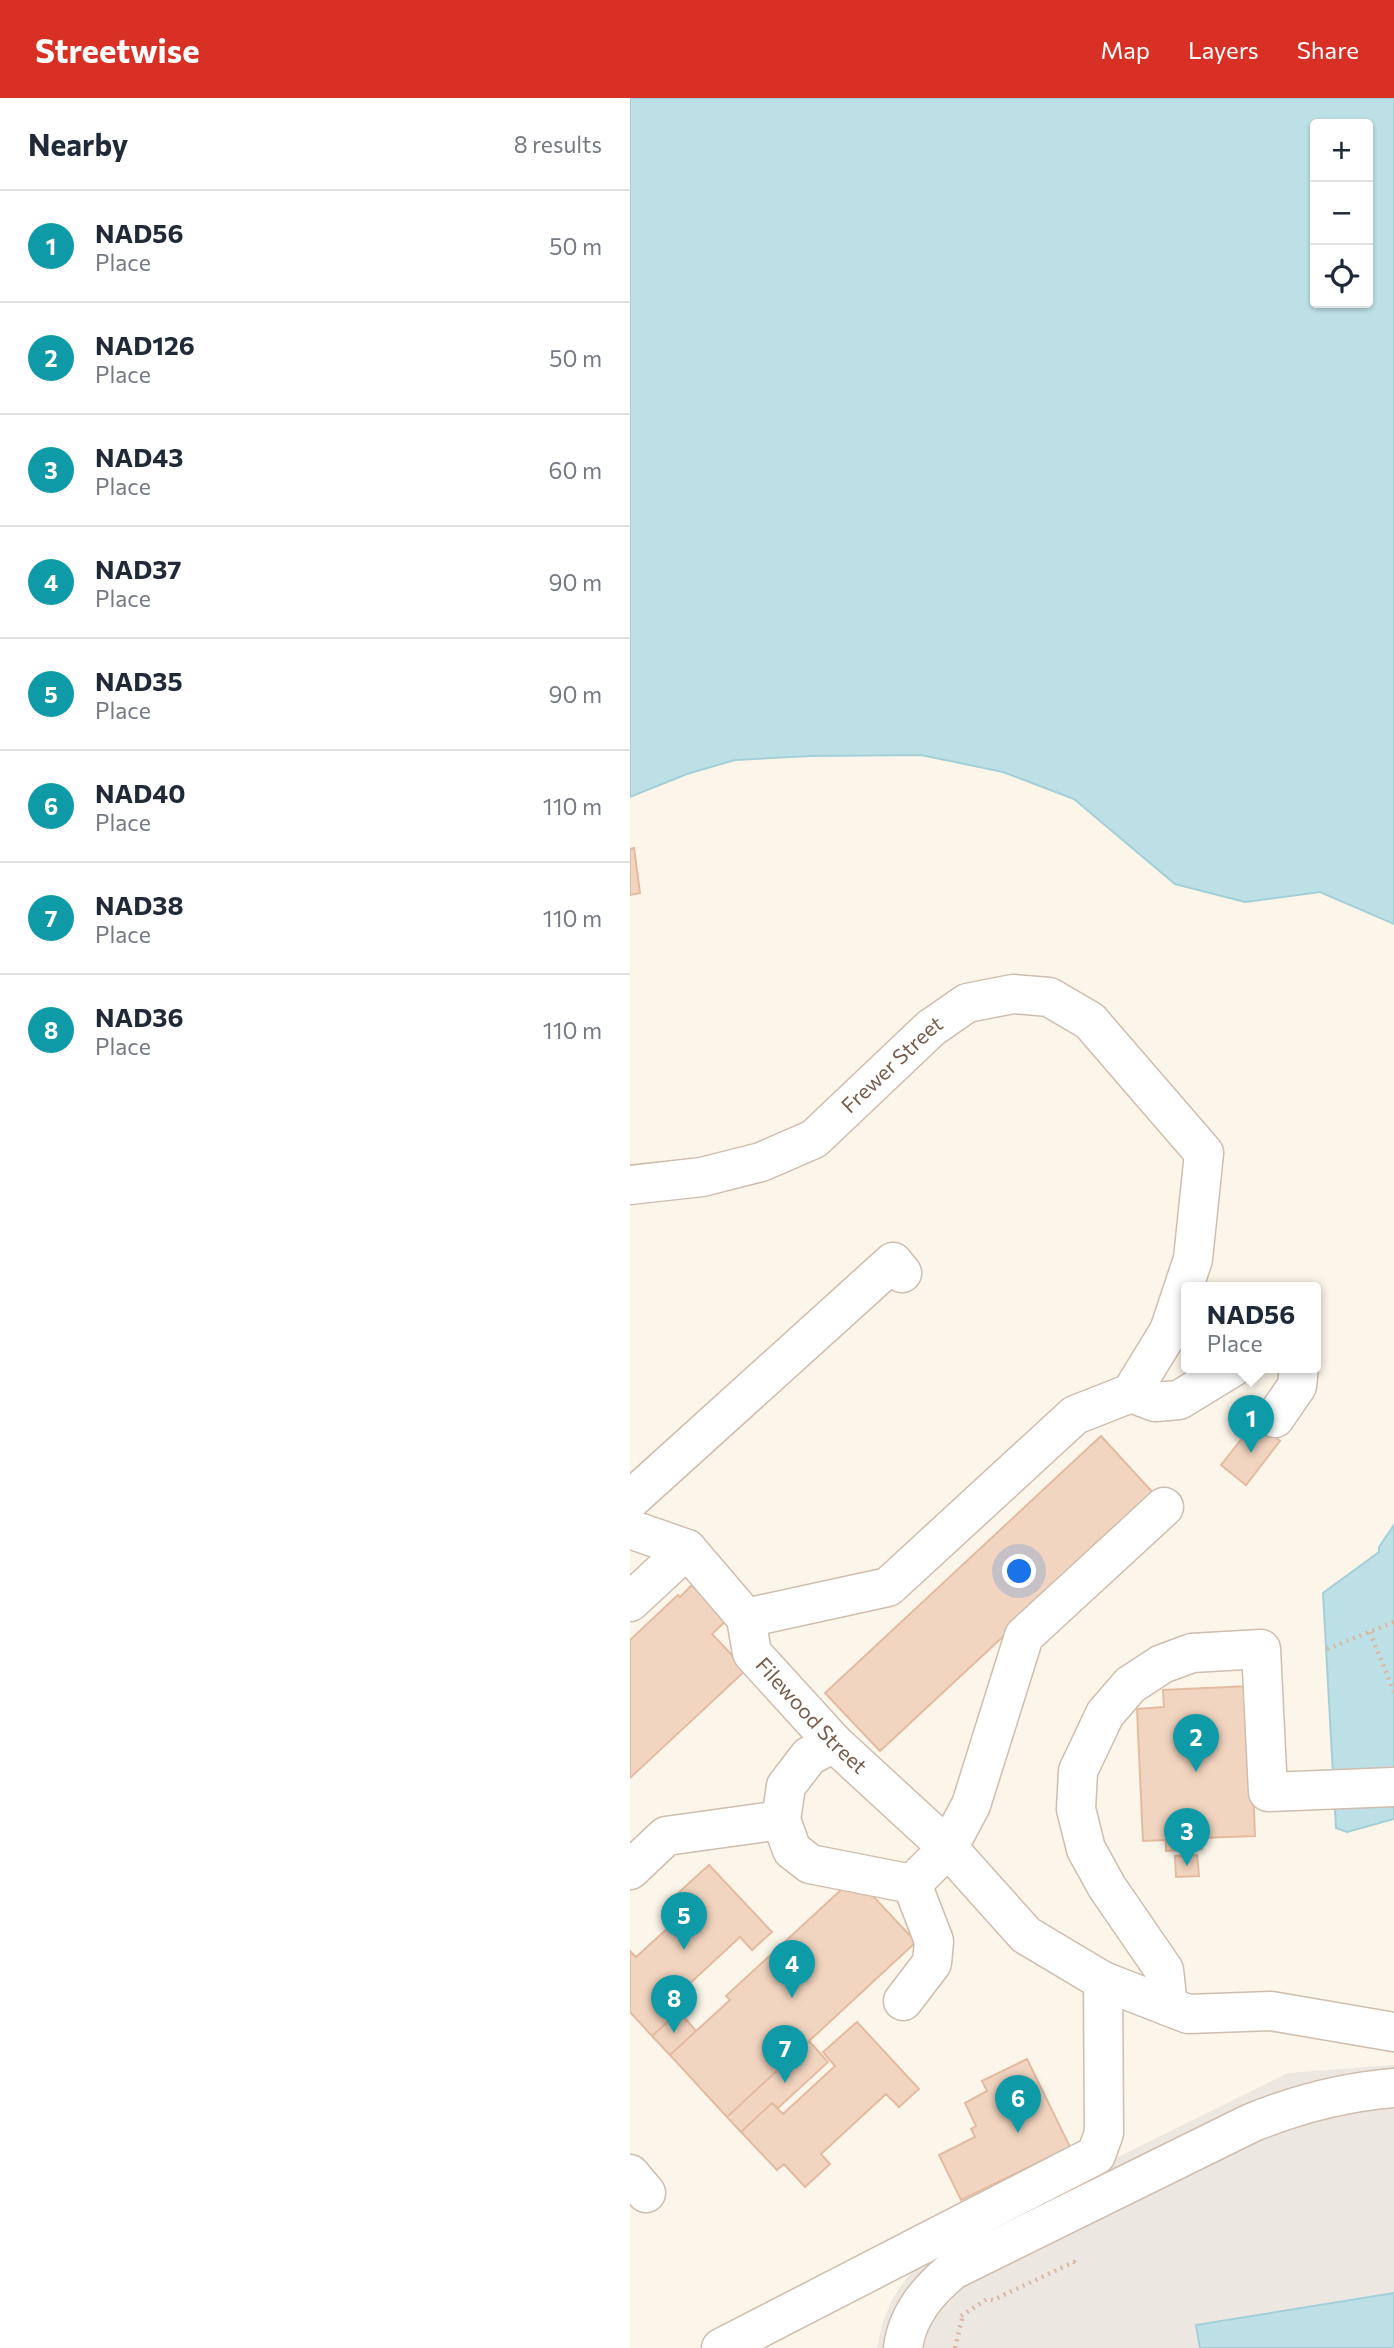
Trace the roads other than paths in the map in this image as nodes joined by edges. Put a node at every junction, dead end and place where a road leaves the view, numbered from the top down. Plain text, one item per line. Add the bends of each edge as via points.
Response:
1 (630, 1185) edge
2 (902, 1273) dead end
3 (1185, 1282) edge
4 (1181, 1295) edge
5 (1223, 1373) edge
6 (1298, 1373) edge
7 (1131, 1393) junction
8 (1275, 1418) dead end
9 (630, 1500) edge
10 (1164, 1507) dead end
11 (630, 1529) edge
12 (687, 1549) junction
13 (630, 1602) edge
14 (746, 1618) junction
15 (834, 1743) junction
16 (1394, 1787) edge
17 (782, 1820) junction
18 (948, 1848) junction
19 (630, 1870) edge
20 (912, 1884) junction
21 (1103, 1981) junction
22 (903, 2001) dead end
23 (1168, 2006) junction
24 (1394, 2032) edge
25 (1394, 2088) edge
26 (721, 2348) edge
27 (903, 2348) edge

1 - 3 lane, Frewer Street via 702,1177 761,1162 814,1139 931,1028 967,1003 1013,994 1049,998 1090,1021 1204,1153 1193,1259
2 - 9 lane via 893,1262 857,1304 782,1373 709,1439
4 - 7 lane, Frewer Street via 1169,1331
5 - 7 lane via 1179,1400 1155,1402
6 - 8 lane via 1297,1386
7 - 14 lane via 1042,1433 893,1571 888,1587
10 - 18 lane via 1024,1636 971,1805
11 - 12 lane
12 - 13 lane
12 - 14 lane
14 - 15 lane, Filewood Street via 752,1653
15 - 17 lane via 809,1756 786,1786
15 - 18 lane, Filewood Street
16 - 23 lane via 1268,1792 1261,1648 1192,1653 1162,1664 1130,1685 1105,1714 1078,1771 1076,1809 1086,1849 1164,1970
17 - 19 lane via 666,1836
17 - 20 lane via 792,1850 810,1864
18 - 20 lane
18 - 21 lane, Filewood Street via 1026,1936
20 - 22 lane via 934,1941 932,1963
21 - 23 lane, Filewood Street
21 - 26 lane via 1104,2133 1096,2155
23 - 24 lane, Filewood Street via 1188,2014 1270,2011
25 - 27 lane via 1287,2108 953,2270 920,2302

